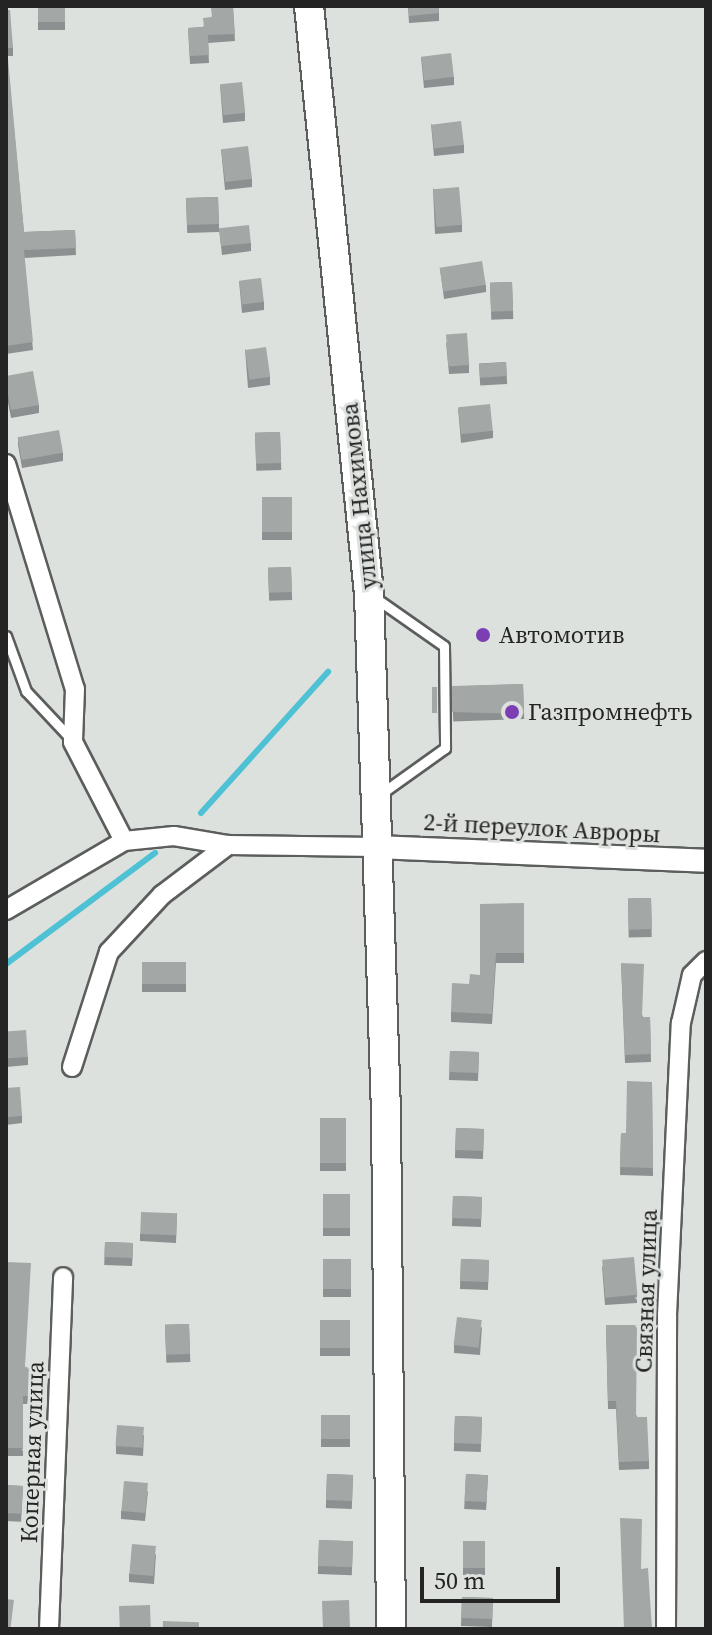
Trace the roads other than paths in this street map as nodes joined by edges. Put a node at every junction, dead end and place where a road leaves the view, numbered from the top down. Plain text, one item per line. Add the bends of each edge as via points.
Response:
1 (309, 6) edge
2 (6, 464) edge
3 (369, 594) junction
4 (6, 636) edge
5 (73, 742) junction
6 (376, 797) junction
7 (124, 841) junction
8 (228, 845) junction
9 (376, 847) junction
10 (706, 861) edge
11 (6, 910) edge
12 (706, 961) edge
13 (72, 1067) dead end
14 (63, 1277) dead end
15 (49, 1629) edge
16 (391, 1629) edge
17 (666, 1629) edge

1 - 3 main road, улица Нахимова
2 - 5 street via 75,689
3 - 6 main road, улица Нахимова
3 - 6 lane via 444,646 445,748
4 - 5 lane via 26,691
5 - 7 street
6 - 9 main road, улица Нахимова
7 - 8 street via 174,836
7 - 11 street
8 - 9 street
8 - 13 street via 162,895 109,952
9 - 10 street, 2-й переулок Авроры
9 - 16 main road, улица Нахимова
12 - 17 street, Связная улица via 692,975 681,1023 667,1315
14 - 15 street, Коперная улица

